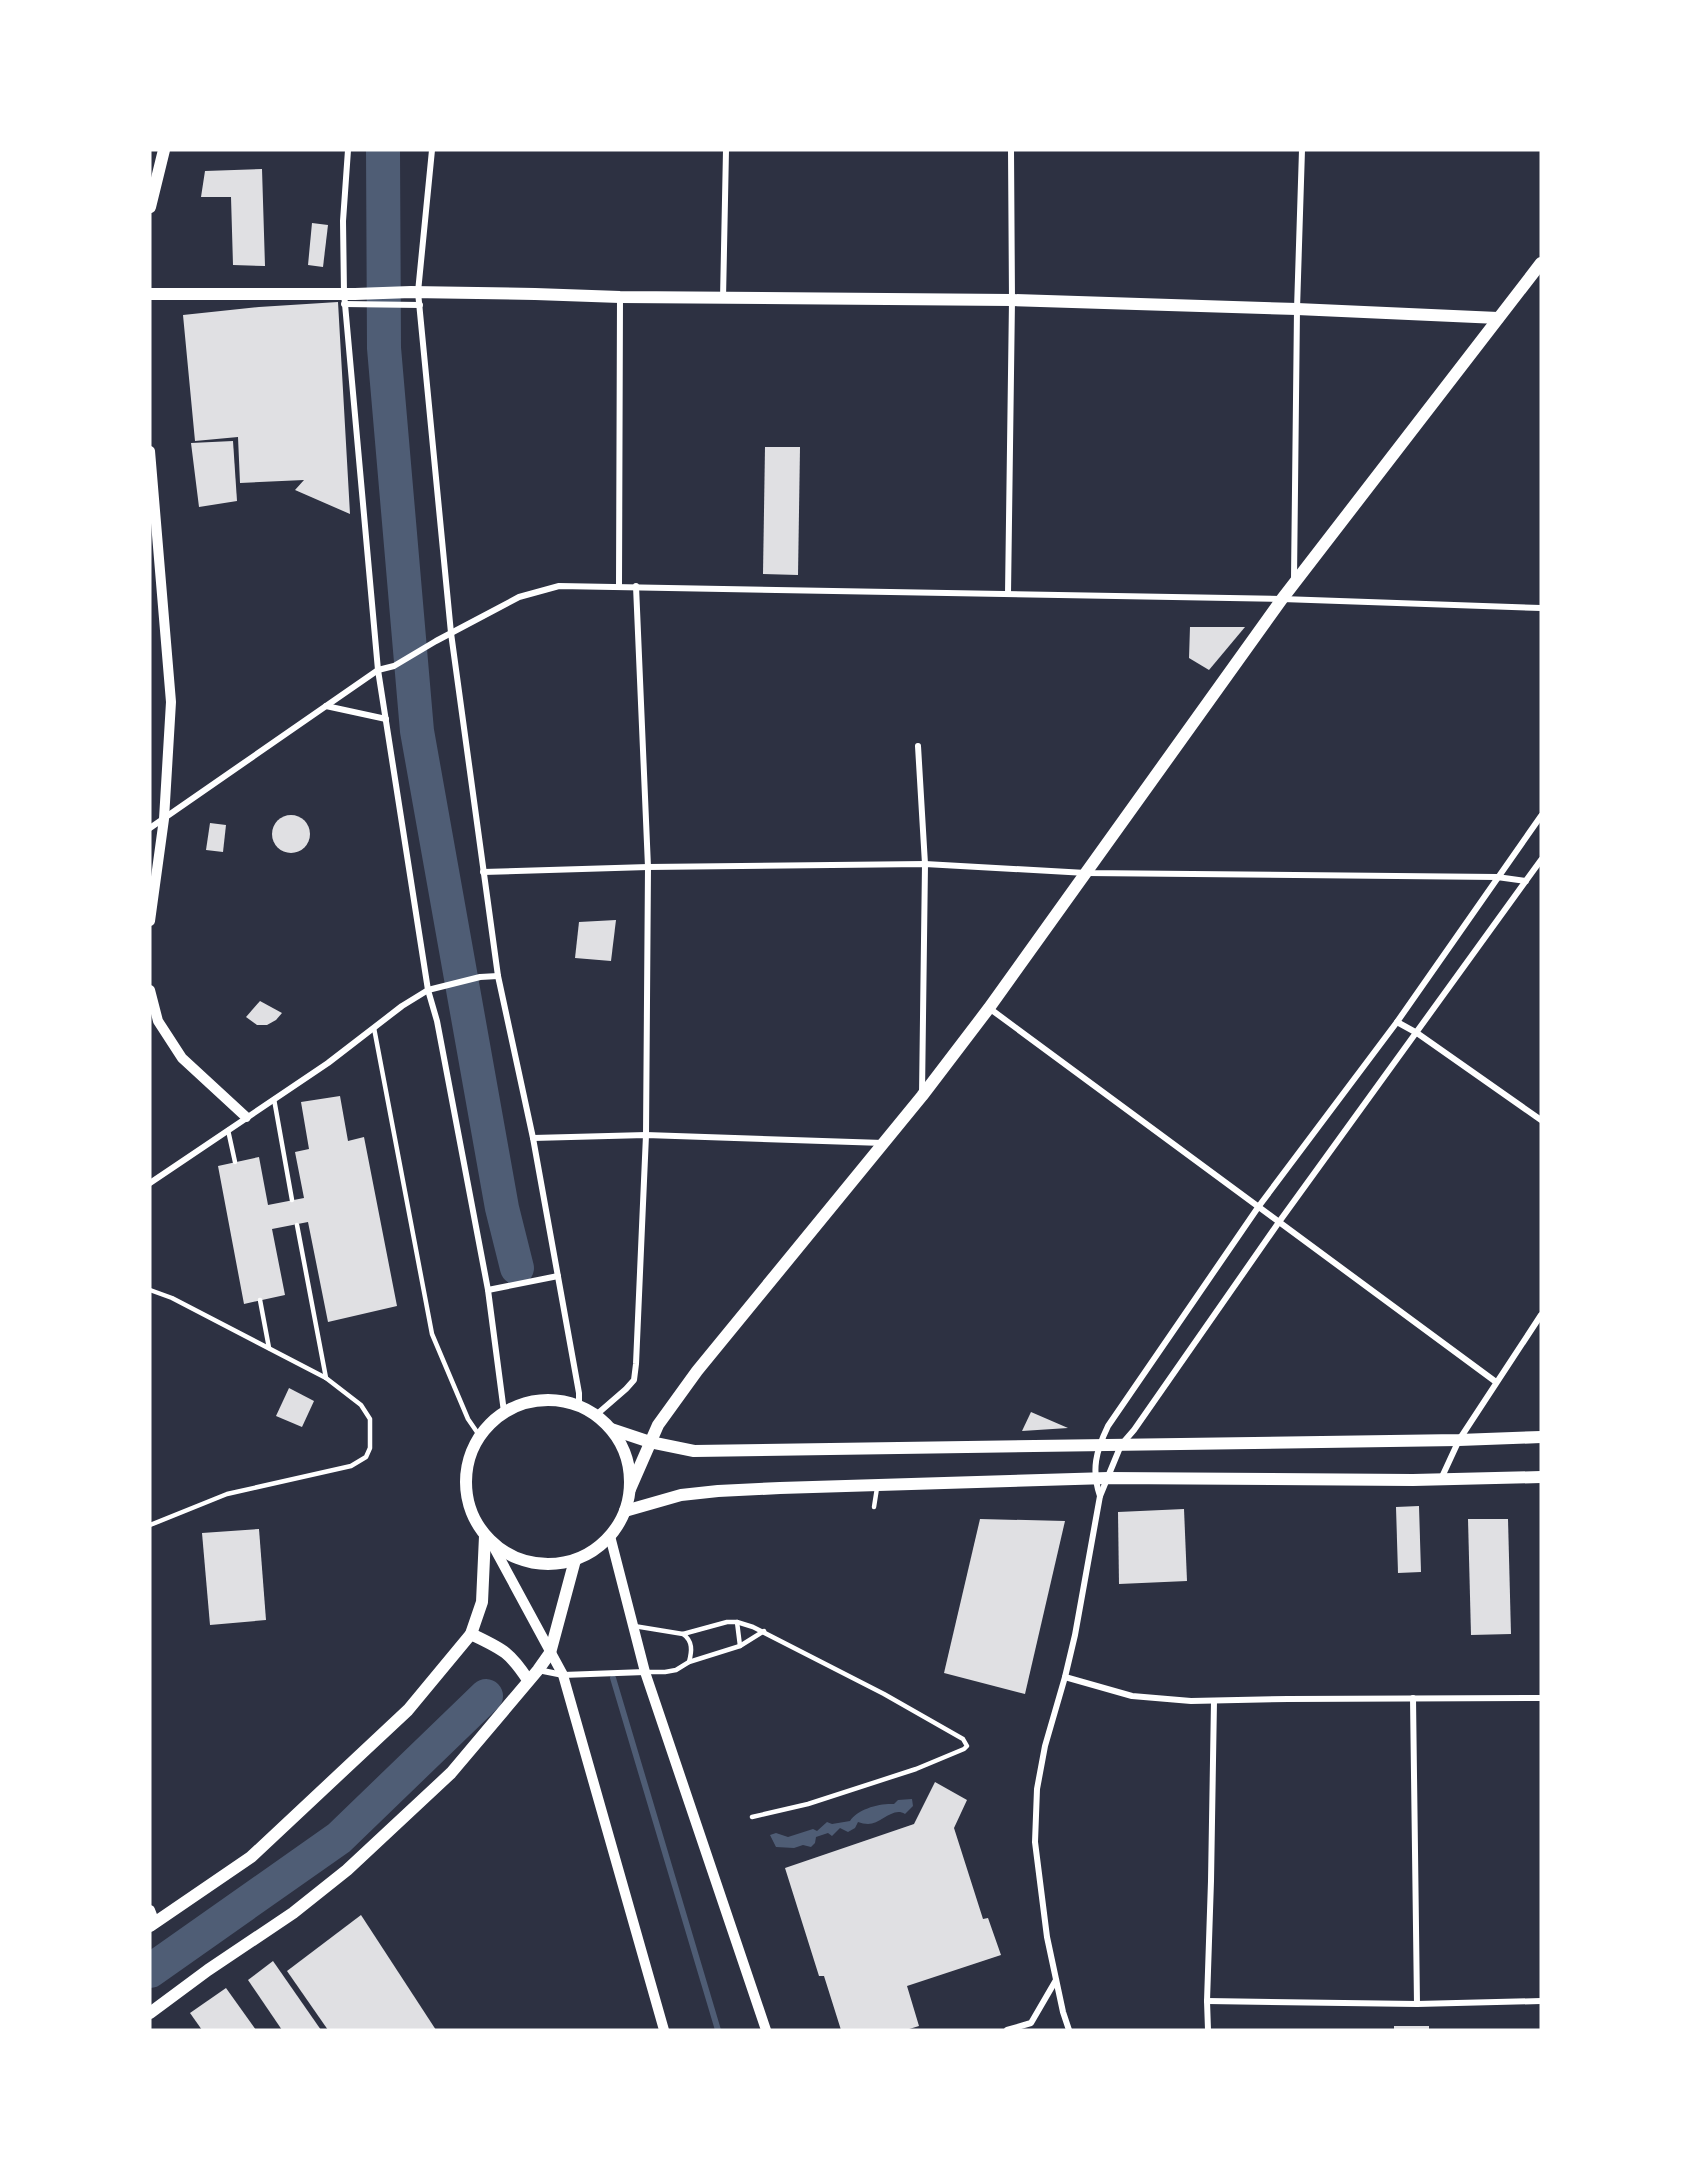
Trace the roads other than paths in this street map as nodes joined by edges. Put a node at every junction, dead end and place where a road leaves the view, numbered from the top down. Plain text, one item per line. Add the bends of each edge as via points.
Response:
1 (164, 150) edge
2 (348, 150) edge
3 (432, 150) edge
4 (726, 150) edge
5 (1011, 150) edge
6 (1302, 150) edge
7 (150, 207) edge
8 (1541, 263) edge
9 (150, 294) edge
10 (416, 297) junction
11 (620, 297) junction
12 (349, 299) junction
13 (723, 299) junction
14 (1012, 300) junction
15 (1297, 309) junction
16 (1498, 318) junction
17 (150, 451) edge
18 (151, 480) edge
19 (1294, 582) junction
20 (636, 586) junction
21 (619, 587) junction
22 (1008, 594) junction
23 (1282, 599) junction
24 (1541, 608) edge
25 (451, 633) junction
26 (378, 670) junction
27 (326, 706) junction
28 (386, 719) junction
29 (918, 746) dead end
30 (1541, 816) edge
31 (164, 819) junction
32 (150, 828) edge
33 (1541, 860) edge
34 (925, 864) junction
35 (648, 867) junction
36 (483, 872) junction
37 (1086, 873) junction
38 (1497, 877) junction
39 (1526, 881) junction
40 (150, 921) edge
41 (498, 976) junction
42 (150, 990) edge
43 (428, 990) junction
44 (989, 1008) junction
45 (1397, 1023) junction
46 (374, 1028) junction
47 (1417, 1033) junction
48 (922, 1096) junction
49 (274, 1099) junction
50 (246, 1117) junction
51 (1541, 1120) edge
52 (228, 1129) junction
53 (646, 1136) junction
54 (533, 1138) junction
55 (884, 1143) junction
56 (235, 1162) dead end
57 (150, 1183) edge
58 (292, 1200) dead end
59 (1259, 1206) junction
60 (1280, 1222) junction
61 (297, 1224) dead end
62 (558, 1276) junction
63 (150, 1290) edge
64 (488, 1290) junction
65 (260, 1300) dead end
66 (1541, 1315) edge
67 (269, 1348) junction
68 (327, 1378) junction
69 (1496, 1382) junction
70 (579, 1406) junction
71 (504, 1412) junction
72 (596, 1415) junction
73 (611, 1429) junction
74 (479, 1435) junction
75 (1541, 1437) edge
76 (1459, 1440) junction
77 (650, 1442) junction
78 (1121, 1445) junction
79 (1099, 1446) junction
80 (1541, 1477) edge
81 (1108, 1478) junction
82 (1094, 1479) junction
83 (1441, 1479) junction
84 (877, 1485) junction
85 (630, 1489) junction
86 (1100, 1496) junction
87 (874, 1507) dead end
88 (625, 1510) junction
89 (150, 1525) edge
90 (610, 1536) junction
91 (488, 1539) junction
92 (575, 1560) junction
93 (737, 1622) junction
94 (634, 1626) junction
95 (764, 1631) junction
96 (471, 1634) junction
97 (683, 1634) junction
98 (740, 1646) junction
99 (550, 1653) junction
100 (689, 1662) junction
101 (538, 1670) junction
102 (645, 1672) junction
103 (563, 1675) junction
104 (1065, 1677) junction
105 (528, 1680) junction
106 (1413, 1698) junction
107 (1541, 1698) edge
108 (1214, 1701) junction
109 (752, 1817) dead end
110 (150, 1910) edge
111 (152, 1925) edge
112 (1056, 1979) junction
113 (1207, 2001) junction
114 (1541, 2001) edge
115 (1416, 2004) junction
116 (150, 2013) edge
117 (664, 2030) edge
118 (765, 2030) edge
119 (1007, 2030) edge
120 (1069, 2030) edge
121 (1208, 2030) edge

1 - 7 main road
2 - 12 street via 343,221
3 - 10 street
4 - 13 street
5 - 14 street
6 - 15 street
8 - 16 main road
9 - 12 main road
10 - 11 main road
10 - 12 main road
10 - 12 street via 408,306
10 - 25 street
11 - 13 main road
11 - 21 street
12 - 26 street
13 - 14 main road
14 - 15 main road
14 - 22 street
15 - 16 main road
15 - 19 street
16 - 19 main road
17 - 18 street
18 - 31 street via 171,702
19 - 23 main road
20 - 21 street
20 - 22 street
20 - 35 street
21 - 25 street via 559,586 519,597
22 - 23 street
23 - 24 street
23 - 37 main road
25 - 26 street via 393,666
25 - 36 street
26 - 27 street
26 - 28 street
27 - 28 street
27 - 31 street
28 - 43 street
29 - 34 street
30 - 38 street
31 - 32 street
31 - 40 street
33 - 39 street
34 - 35 street
34 - 37 street
34 - 48 street
35 - 36 street
35 - 53 street
36 - 41 street
37 - 38 street
37 - 44 main road
38 - 39 street
38 - 45 street
39 - 47 street
41 - 43 street
41 - 54 street
42 - 50 street via 158,1021 182,1058
43 - 46 street
43 - 64 street
44 - 48 main road
44 - 59 street
45 - 47 street
45 - 59 street
46 - 49 street
46 - 74 lane via 432,1334 468,1419
47 - 51 street
47 - 60 street
48 - 55 main road
49 - 50 street
49 - 58 lane
50 - 52 street
52 - 56 lane
52 - 57 street
53 - 54 street
53 - 55 street
53 - 72 street via 634,1380
54 - 62 street
55 - 77 main road via 697,1371 670,1406
59 - 60 street
59 - 79 street via 1108,1426
60 - 69 street
60 - 78 street
61 - 68 lane
62 - 64 street
62 - 70 street
63 - 67 lane
64 - 71 street
65 - 67 lane
66 - 69 street
67 - 68 lane
68 - 89 lane via 361,1405 369,1419 370,1448 366,1457 351,1466 227,1494
69 - 76 street
70 - 71 main road via 560,1400 540,1400 521,1403
70 - 72 main road
71 - 74 main road
72 - 73 main road
73 - 77 main road
73 - 85 main road via 623,1447
74 - 91 main road via 469,1454 465,1486 473,1517
75 - 76 main road
76 - 78 main road
76 - 83 street
77 - 79 main road via 694,1451
77 - 85 main road
78 - 79 main road
78 - 81 street
79 - 82 street
80 - 83 main road
81 - 82 main road
81 - 83 main road
81 - 86 street
82 - 84 main road
82 - 86 street
84 - 87 lane
84 - 88 main road via 718,1491 681,1495
85 - 88 main road
86 - 104 street
88 - 90 main road
90 - 92 main road
90 - 94 street
91 - 92 main road via 509,1555 530,1563
91 - 96 main road via 482,1602
91 - 99 street
92 - 99 main road
93 - 95 lane
93 - 97 lane
93 - 98 lane
94 - 97 lane
94 - 102 street
95 - 98 lane
95 - 109 lane via 884,1694 963,1739 967,1746 910,1771 808,1804
96 - 105 main road via 513,1658
96 - 111 main road via 408,1710 251,1857
97 - 100 lane via 691,1644
98 - 100 lane
99 - 101 main road
99 - 103 street
100 - 102 lane via 676,1670
101 - 103 street
101 - 105 main road
102 - 103 street
102 - 118 street
103 - 117 street
104 - 108 street via 1132,1696
104 - 112 street via 1037,1789 1035,1842
105 - 116 main road via 451,1773 347,1870 293,1913
106 - 107 street
106 - 108 street
106 - 115 street
108 - 113 street
110 - 111 street
112 - 119 street via 1031,2023
112 - 120 street
113 - 115 street
113 - 121 street
114 - 115 street

